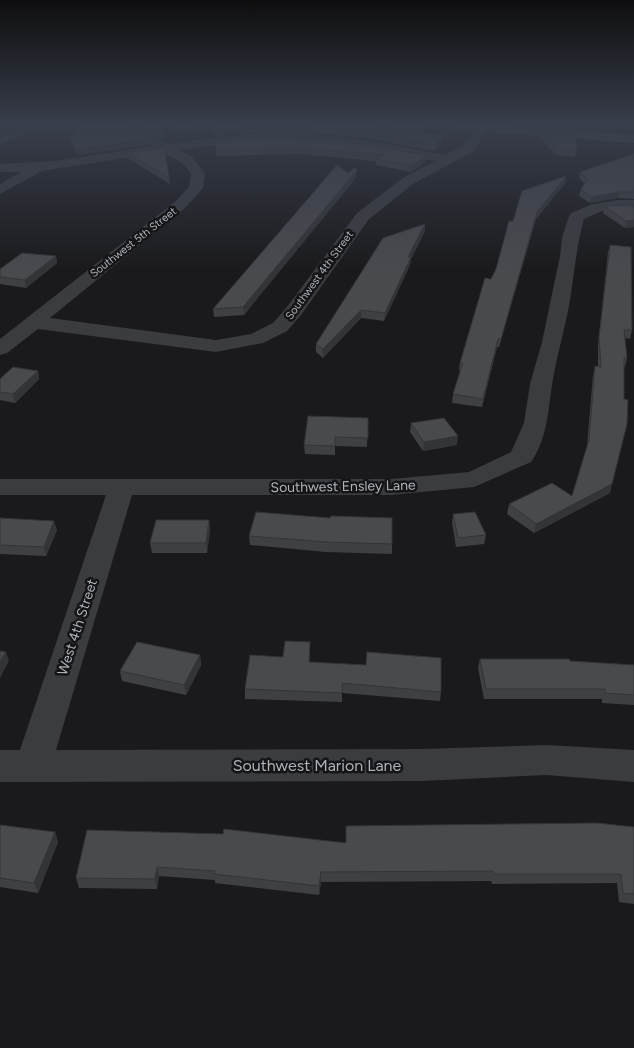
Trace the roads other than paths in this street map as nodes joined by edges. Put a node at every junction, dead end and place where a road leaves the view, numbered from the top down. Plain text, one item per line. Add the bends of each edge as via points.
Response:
1 (27, 174) edge
2 (198, 174) edge
3 (422, 174) edge
4 (0, 190) edge
5 (634, 205) edge
6 (33, 322) junction
7 (0, 349) edge
8 (0, 487) edge
9 (121, 488) junction
10 (16, 766) edge
11 (634, 766) edge

1 - 4 street
2 - 6 street, Southwest 5th Street via 196,188 181,204
3 - 6 street, Southwest 4th Street via 363,216 294,312 280,328 256,339 216,346
5 - 9 street, Southwest Ensley Lane via 598,206 577,216 541,384 536,423 522,457 474,480 391,488
6 - 7 street, Southwest 5th Street
8 - 9 street, Southwest Ensley Lane
9 - 10 street, West 4th Street
10 - 11 street, Southwest Marion Lane via 422,765 547,760

